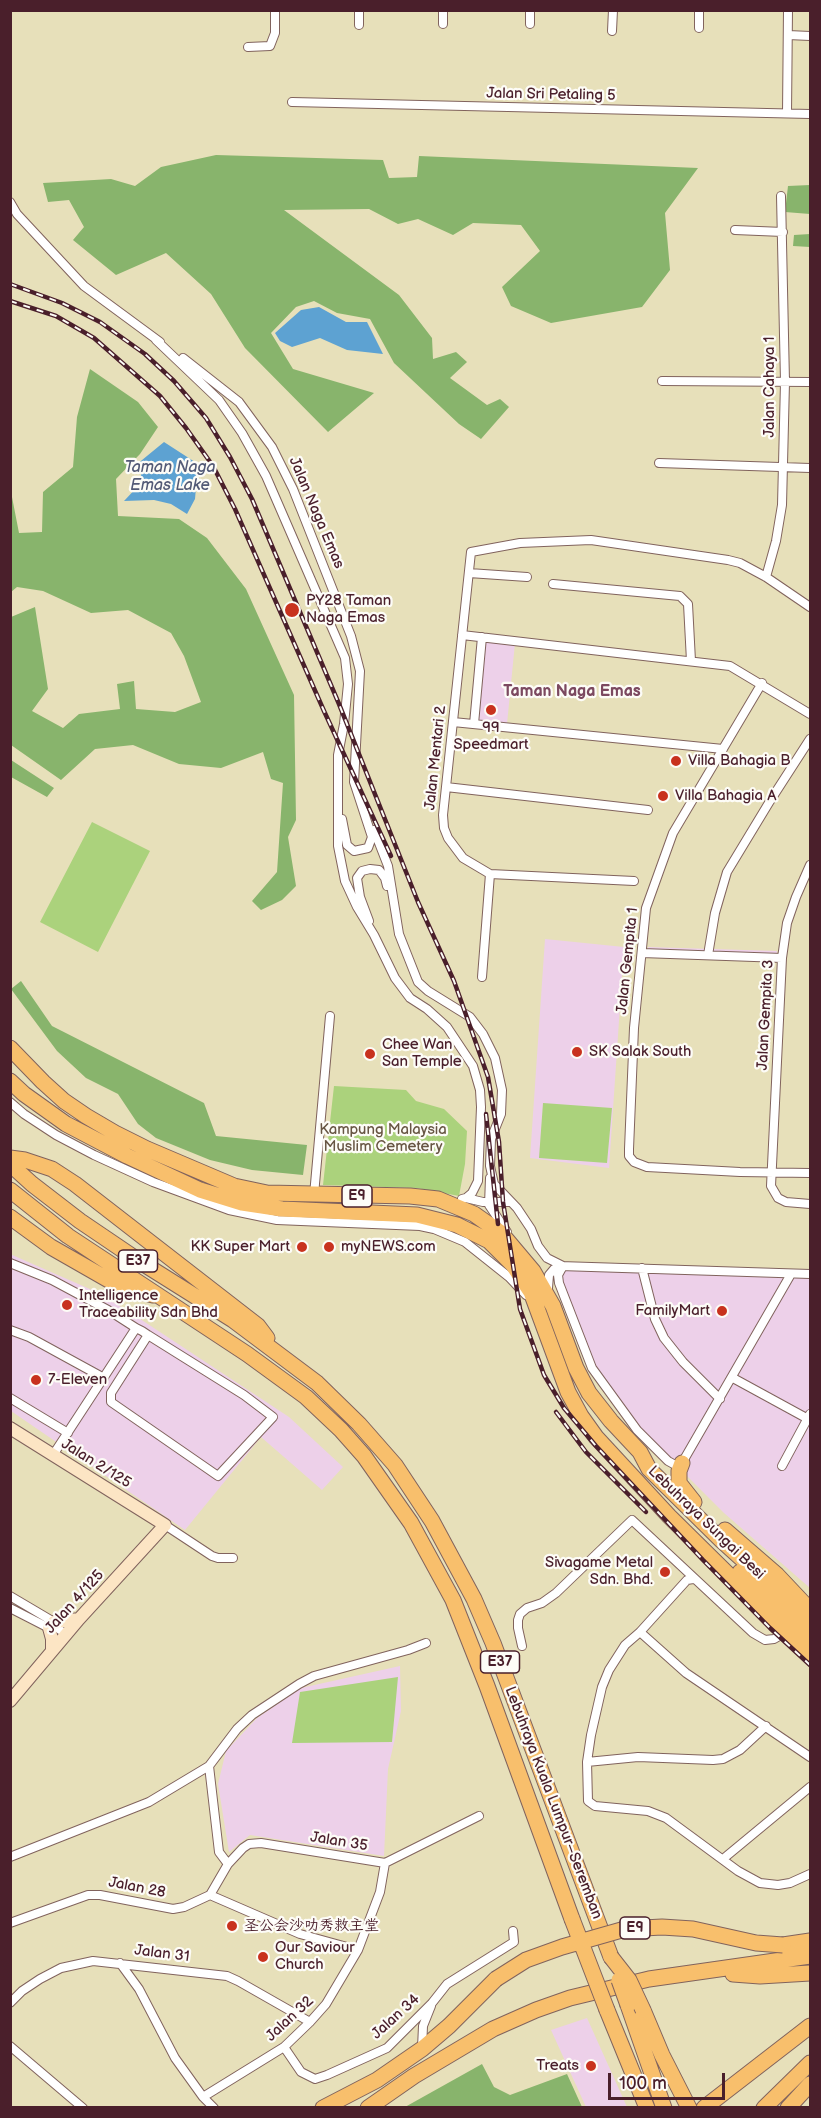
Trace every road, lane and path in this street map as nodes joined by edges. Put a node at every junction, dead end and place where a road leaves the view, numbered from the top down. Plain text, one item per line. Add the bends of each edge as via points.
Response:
1 (275, 10) edge
2 (359, 10) edge
3 (443, 10) edge
4 (530, 10) edge
5 (613, 10) edge
6 (699, 10) edge
7 (788, 10) edge
8 (443, 24) dead end
9 (530, 24) dead end
10 (359, 25) dead end
11 (699, 28) dead end
12 (612, 31) dead end
13 (788, 35) junction
14 (810, 36) edge
15 (248, 47) dead end
16 (292, 102) dead end
17 (787, 113) junction
18 (810, 114) edge
19 (782, 196) dead end
20 (10, 202) edge
21 (735, 230) dead end
22 (783, 232) junction
23 (156, 340) junction
24 (662, 381) dead end
25 (785, 382) junction
26 (810, 382) edge
27 (658, 463) dead end
28 (783, 466) junction
29 (810, 468) edge
30 (469, 573) junction
31 (527, 577) dead end
32 (766, 577) junction
33 (553, 584) dead end
34 (810, 607) edge
35 (462, 635) junction
36 (482, 637) junction
37 (691, 661) junction
38 (762, 683) junction
39 (810, 714) edge
40 (453, 722) junction
41 (474, 724) junction
42 (810, 739) edge
43 (723, 749) junction
44 (354, 782) junction
45 (446, 787) junction
46 (338, 790) junction
47 (648, 810) dead end
48 (810, 865) edge
49 (490, 874) junction
50 (634, 881) dead end
51 (394, 910) junction
52 (374, 935) junction
53 (642, 953) junction
54 (708, 955) junction
55 (782, 958) junction
56 (483, 977) dead end
57 (330, 1016) dead end
58 (12, 1048) edge
59 (10, 1082) edge
60 (10, 1102) edge
61 (10, 1158) edge
62 (10, 1164) edge
63 (490, 1166) junction
64 (772, 1172) junction
65 (810, 1173) edge
66 (10, 1190) edge
67 (314, 1195) junction
68 (469, 1196) junction
69 (438, 1199) junction
70 (489, 1202) junction
71 (510, 1202) junction
72 (810, 1204) edge
73 (10, 1217) edge
74 (10, 1263) edge
75 (563, 1266) junction
76 (642, 1268) junction
77 (791, 1274) junction
78 (810, 1274) edge
79 (548, 1288) junction
80 (162, 1296) junction
81 (537, 1306) junction
82 (553, 1306) junction
83 (136, 1328) junction
84 (10, 1330) edge
85 (148, 1335) junction
86 (272, 1349) junction
87 (104, 1378) junction
88 (733, 1378) junction
89 (10, 1398) edge
90 (720, 1399) junction
91 (810, 1418) edge
92 (10, 1428) edge
93 (68, 1433) junction
94 (640, 1452) junction
95 (53, 1455) junction
96 (680, 1464) junction
97 (657, 1466) junction
98 (782, 1466) dead end
99 (683, 1490) junction
100 (165, 1525) junction
101 (233, 1558) dead end
102 (693, 1579) junction
103 (764, 1579) junction
104 (10, 1596) edge
105 (10, 1608) edge
106 (810, 1611) edge
107 (790, 1627) junction
108 (810, 1627) edge
109 (57, 1628) junction
110 (640, 1632) junction
111 (810, 1640) edge
112 (426, 1643) dead end
113 (522, 1646) dead end
114 (810, 1656) edge
115 (10, 1701) edge
116 (766, 1726) junction
117 (810, 1757) edge
118 (587, 1762) junction
119 (209, 1766) junction
120 (810, 1787) edge
121 (479, 1816) dead end
122 (10, 1857) edge
123 (723, 1859) junction
124 (385, 1863) junction
125 (228, 1864) junction
126 (810, 1874) edge
127 (210, 1895) junction
128 (10, 1923) edge
129 (513, 1931) dead end
130 (810, 1941) edge
131 (358, 1950) junction
132 (810, 1956) edge
133 (120, 1962) junction
134 (691, 1972) junction
135 (810, 1973) edge
136 (10, 2003) edge
137 (432, 2003) junction
138 (635, 2008) junction
139 (310, 2022) junction
140 (810, 2026) edge
141 (10, 2046) edge
142 (284, 2047) junction
143 (422, 2049) junction
144 (810, 2063) edge
145 (810, 2084) edge
146 (203, 2097) junction
147 (83, 2108) edge
148 (214, 2108) edge
149 (323, 2108) edge
150 (369, 2108) edge
151 (646, 2108) edge
152 (664, 2108) edge
153 (689, 2108) edge
154 (704, 2108) edge
155 (764, 2108) edge
156 (788, 2108) edge

1 - 15 street via 275,33 270,46
2 - 10 street
3 - 8 street
4 - 9 street
5 - 12 street
6 - 11 street
7 - 13 street
13 - 14 street
13 - 17 street
16 - 17 street, Jalan Sri Petaling 5
17 - 18 street, Jalan Sri Petaling 5
19 - 22 street, Jalan Cahaya 1
20 - 23 street, Jalan Naga Emas via 84,286
21 - 22 street
22 - 25 street, Jalan Cahaya 1
23 - 44 street, Jalan Naga Emas via 239,402 272,447 293,489 351,636 360,671
23 - 46 street, Jalan Naga Emas via 219,400 242,433 266,476 345,658 348,684 338,755
24 - 25 street
25 - 26 street
25 - 28 street, Jalan Cahaya 1
27 - 28 street
28 - 29 street
28 - 32 street, Jalan Cahaya 1 via 777,541
30 - 31 street
30 - 32 street, Jalan Mentari 2 via 471,552 520,543 591,540 728,560
30 - 35 street, Jalan Mentari 2
32 - 34 street
33 - 37 street via 680,596 688,606
35 - 36 street
35 - 40 street, Jalan Mentari 2
36 - 37 street
36 - 41 street
37 - 38 street via 730,666
38 - 39 street
38 - 43 street, Jalan Gempita 1
40 - 41 street
40 - 45 street, Jalan Mentari 2
41 - 43 street
42 - 54 street via 727,872
43 - 53 street, Jalan Gempita 1 via 666,850 646,908
44 - 46 street, Jalan Naga Emas via 372,837 368,848 354,851 347,845
44 - 51 street, Jalan Naga Emas via 388,866
45 - 47 street
45 - 49 street, Jalan Mentari 2 via 443,815 448,838 463,858
46 - 52 street, Jalan Naga Emas via 338,846 345,881
48 - 55 street, Jalan Gempita 3 via 787,923
49 - 50 street, Jalan Mentari 2
49 - 56 street
51 - 52 street, Jalan Naga Emas via 379,870 362,871 357,878 360,897
51 - 63 street, Jalan Naga Emas via 418,982 470,1017 495,1058 502,1090 501,1114 491,1139
52 - 68 street, Jalan Naga Emas via 395,978 410,998 447,1027 473,1066 481,1107 478,1182
53 - 54 street
53 - 64 street, Jalan Gempita 1 via 634,1028 629,1156 633,1162 647,1167
54 - 55 street
55 - 64 street, Jalan Gempita 3
57 - 67 street
58 - 67 highway, Lebuhraya Sungai Besi / E9 via 64,1101 147,1149 234,1186 267,1193
59 - 81 highway, Lebuhraya Sungai Besi / E9 via 66,1124 200,1190 242,1203 282,1209 417,1215 458,1225 489,1241 505,1257
60 - 81 street via 56,1135 94,1155 229,1210 277,1220 420,1226 441,1231 465,1242 509,1277
61 - 86 highway via 52,1169 75,1184 258,1326
62 - 86 highway, Lebuhraya Kuala Lumpur–Seremban / E37 via 80,1221
63 - 70 street
63 - 71 street, Jalan Naga Emas via 494,1184
64 - 65 street
64 - 72 street, Jalan Gempita 3 via 771,1186 778,1198
66 - 80 highway, Lebuhraya Kuala Lumpur–Seremban / E37 via 68,1236
67 - 69 highway, Lebuhraya Sungai Besi / E9
68 - 69 street via 456,1201
68 - 70 street
69 - 82 highway, Lebuhraya Sungai Besi / E9 via 474,1214 501,1233 533,1271
70 - 71 street
70 - 79 street
71 - 75 street, Jalan Naga Emas via 547,1258
73 - 80 highway via 51,1247 121,1287
74 - 83 street via 52,1280
75 - 76 street
75 - 79 street via 551,1272
75 - 96 street via 559,1283 592,1368 637,1430 668,1461
76 - 77 street
76 - 90 street via 655,1320 664,1338
77 - 78 street
77 - 88 street
79 - 82 street
80 - 151 highway, Lebuhraya Kuala Lumpur–Seremban / E37, bridge via 306,1397 364,1456 411,1523 453,1600 488,1686 572,1919
81 - 107 highway, Lebuhraya Sungai Besi / E9 via 568,1392 596,1437 669,1516
82 - 94 highway, Lebuhraya Sungai Besi / E9 via 589,1393
83 - 85 street
83 - 87 street
84 - 87 street
85 - 85 street via 273,1417 218,1476 111,1402 111,1393
86 - 138 highway, Lebuhraya Kuala Lumpur–Seremban / E37, bridge via 317,1383 359,1424 395,1465 432,1521 493,1643 611,1957 629,1980
87 - 93 street
88 - 90 street
88 - 91 street
89 - 93 street
90 - 96 street
91 - 98 street
92 - 95 street, Jalan 2/125
93 - 95 street
94 - 97 highway
94 - 103 highway, Lebuhraya Sungai Besi / E9 via 662,1483
95 - 100 street, Jalan 2/125
96 - 97 highway
96 - 99 highway via 678,1477
97 - 99 highway
99 - 106 highway via 777,1575
100 - 101 street via 212,1556
100 - 109 street, Jalan 4/125 via 79,1618
102 - 107 street via 765,1640 774,1640
102 - 110 street via 687,1580
102 - 113 street via 632,1520 556,1593 520,1614
103 - 106 highway
103 - 108 highway, Lebuhraya Sungai Besi / E9
104 - 109 street
105 - 109 street
107 - 111 highway
107 - 114 highway, Lebuhraya Sungai Besi / E9
109 - 115 street, Jalan 4/125 via 52,1651
110 - 116 street via 686,1673
110 - 118 street via 625,1645 602,1687
112 - 119 street via 298,1684 252,1715
116 - 117 street
116 - 118 street via 740,1750 723,1759 638,1757
118 - 123 street via 588,1801 592,1806 648,1811 666,1818
119 - 122 street via 149,1802
119 - 125 street via 219,1852
120 - 123 street
121 - 124 street, Jalan 35
123 - 126 street via 760,1883 790,1883
124 - 125 street, Jalan 35 via 255,1843 243,1848
124 - 131 street, Jalan 32 via 380,1892
125 - 127 street, Jalan 35
127 - 128 street, Jalan 28 via 173,1909 88,1895
127 - 131 street via 300,1934
129 - 137 street, Jalan 34 via 514,1942 447,1983
130 - 143 highway, E9, bridge via 783,1945 693,1929 625,1929 525,1960 496,1979
131 - 139 street, Jalan 32 via 344,1977
132 - 134 highway
133 - 136 street, Jalan 31 via 93,1961 61,1968 22,1991
133 - 139 street, Jalan 31 via 227,1976
133 - 146 street via 139,1989 175,2058
134 - 135 highway via 760,1976
134 - 150 highway via 649,1978 536,2010 484,2034
137 - 142 street, Jalan 34 via 387,2048 315,2079 301,2072
137 - 143 street via 423,2026
138 - 152 highway
138 - 153 highway
139 - 142 street, Jalan 32
140 - 154 highway
141 - 147 street
142 - 146 street, Jalan 32
143 - 149 highway, E9 via 377,2080
144 - 155 highway
145 - 156 highway
146 - 148 street

